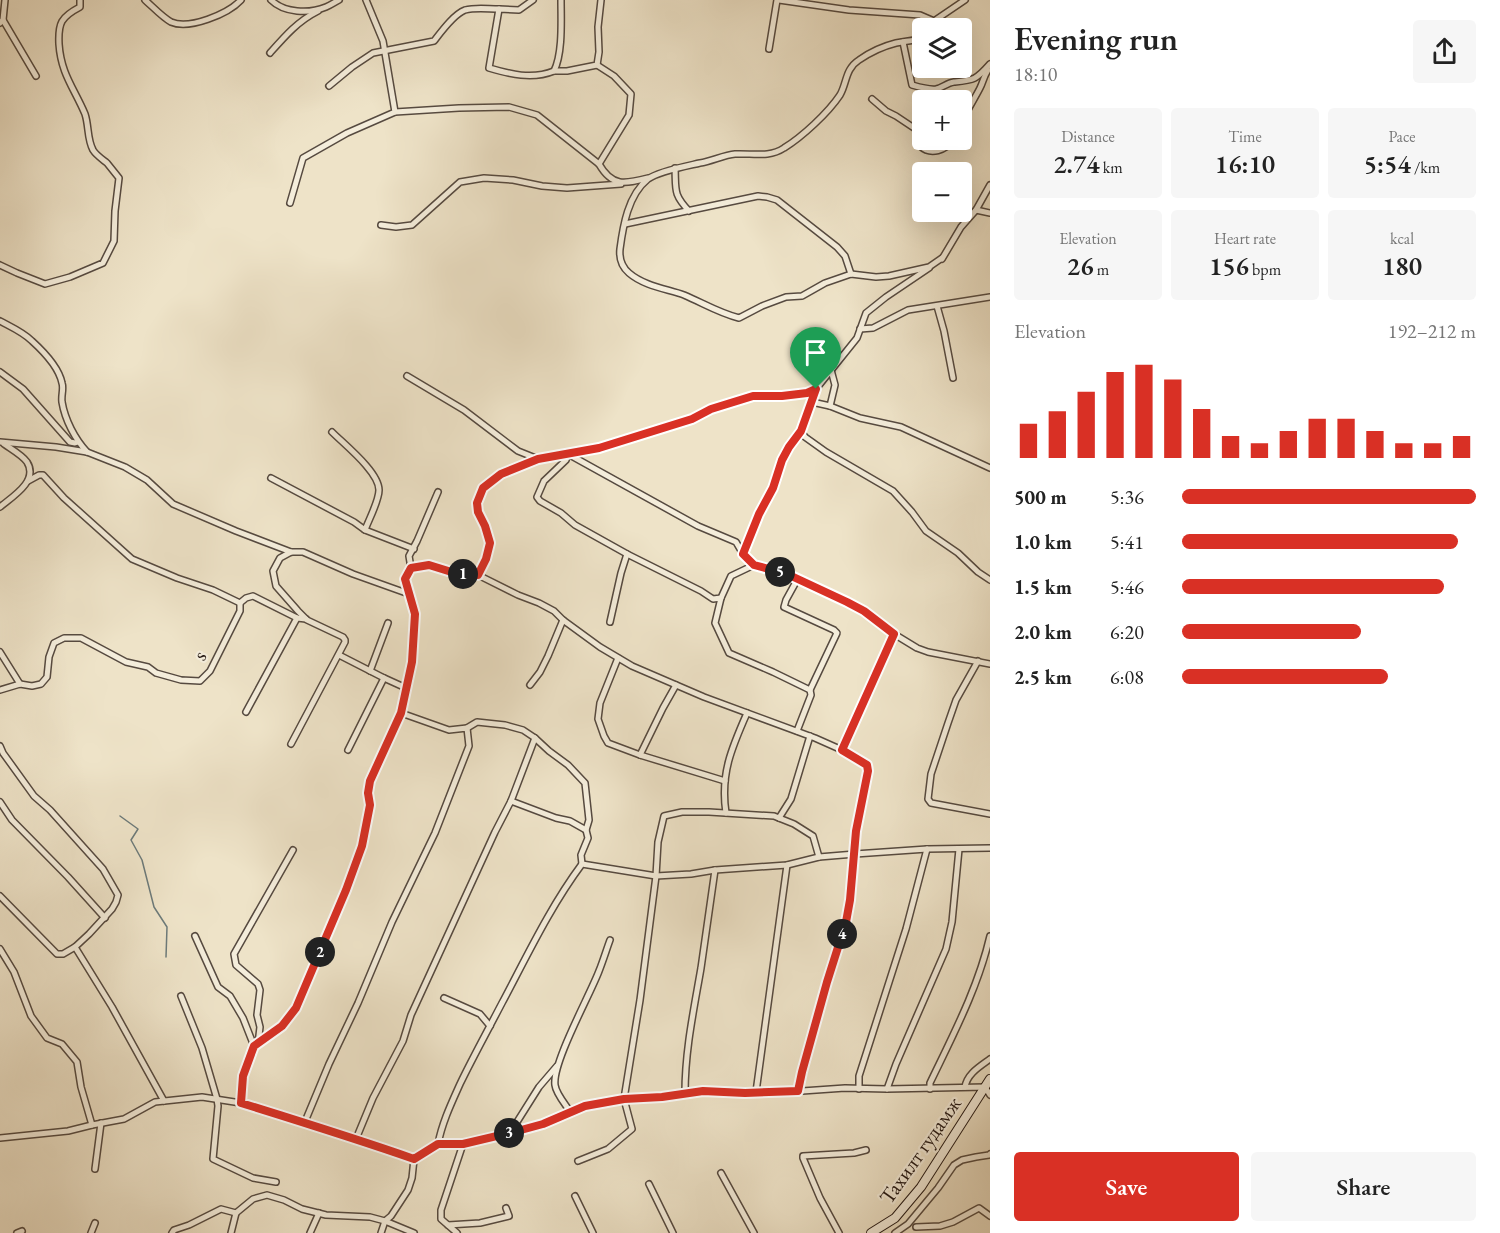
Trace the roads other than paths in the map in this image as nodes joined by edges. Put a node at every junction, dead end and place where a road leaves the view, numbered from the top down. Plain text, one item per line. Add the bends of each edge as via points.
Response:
1 (6, 0) edge
2 (80, 0) edge
3 (145, 0) edge
4 (241, 0) edge
5 (271, 0) edge
6 (339, 0) edge
7 (366, 0) edge
8 (532, 0) edge
9 (561, 0) edge
10 (601, 0) edge
11 (778, 0) edge
12 (964, 0) edge
13 (815, 3) edge
14 (325, 8) junction
15 (500, 9) junction
16 (927, 18) edge
17 (938, 18) edge
18 (1, 21) edge
19 (912, 40) edge
20 (903, 42) junction
21 (769, 49) dead end
22 (385, 51) junction
23 (270, 53) dead end
24 (597, 65) junction
25 (990, 65) edge
26 (554, 71) junction
27 (36, 76) dead end
28 (329, 86) dead end
29 (872, 99) dead end
30 (972, 102) edge
31 (395, 112) junction
32 (912, 126) edge
33 (599, 164) junction
34 (675, 168) junction
35 (649, 178) junction
36 (623, 184) junction
37 (990, 185) edge
38 (290, 203) dead end
39 (976, 210) junction
40 (689, 211) junction
41 (990, 213) edge
42 (625, 224) junction
43 (381, 225) dead end
44 (942, 258) junction
45 (0, 265) edge
46 (851, 274) junction
47 (990, 297) edge
48 (937, 306) junction
49 (0, 321) edge
50 (860, 329) junction
51 (831, 369) junction
52 (0, 372) edge
53 (407, 376) dead end
54 (953, 378) dead end
55 (816, 389) junction
56 (812, 402) junction
57 (830, 406) junction
58 (801, 431) junction
59 (332, 432) dead end
60 (78, 442) junction
61 (1, 443) edge
62 (87, 452) junction
63 (568, 454) junction
64 (538, 459) junction
65 (990, 468) edge
66 (271, 478) dead end
67 (28, 481) junction
68 (438, 492) dead end
69 (0, 507) edge
70 (365, 530) junction
71 (414, 549) junction
72 (291, 552) junction
73 (627, 554) junction
74 (743, 554) junction
75 (754, 565) junction
76 (411, 568) junction
77 (478, 575) junction
78 (797, 580) junction
79 (990, 580) edge
80 (409, 594) junction
81 (721, 597) junction
82 (240, 603) junction
83 (297, 618) junction
84 (307, 620) junction
85 (563, 620) junction
86 (610, 622) dead end
87 (388, 623) dead end
88 (894, 634) junction
89 (0, 652) edge
90 (339, 655) junction
91 (618, 658) junction
92 (978, 661) junction
93 (990, 664) edge
94 (370, 671) junction
95 (384, 678) junction
96 (20, 684) junction
97 (530, 685) dead end
98 (676, 685) junction
99 (406, 688) junction
100 (0, 690) edge
101 (810, 690) junction
102 (246, 712) dead end
103 (401, 713) junction
104 (747, 713) junction
105 (467, 728) junction
106 (797, 731) junction
107 (810, 736) junction
108 (535, 738) junction
109 (291, 744) dead end
110 (0, 746) edge
111 (348, 750) dead end
112 (842, 750) junction
113 (640, 755) junction
114 (725, 781) junction
115 (511, 801) junction
116 (0, 802) edge
117 (726, 813) junction
118 (990, 814) edge
119 (779, 818) junction
120 (586, 830) junction
121 (990, 848) edge
122 (927, 849) junction
123 (959, 849) junction
124 (293, 850) dead end
125 (855, 854) junction
126 (819, 857) junction
127 (582, 864) junction
128 (787, 866) junction
129 (715, 870) junction
130 (656, 876) junction
131 (0, 896) edge
132 (105, 918) junction
133 (195, 936) dead end
134 (990, 936) edge
135 (610, 940) dead end
136 (75, 946) junction
137 (0, 949) edge
138 (181, 996) dead end
139 (444, 998) dead end
140 (490, 1026) junction
141 (256, 1045) junction
142 (990, 1059) edge
143 (559, 1064) junction
144 (990, 1079) edge
145 (985, 1086) junction
146 (965, 1087) junction
147 (859, 1089) junction
148 (887, 1089) junction
149 (930, 1089) junction
150 (798, 1091) junction
151 (756, 1092) junction
152 (685, 1093) junction
153 (990, 1095) edge
154 (217, 1099) junction
155 (624, 1099) junction
156 (164, 1101) junction
157 (241, 1103) junction
158 (571, 1113) junction
159 (101, 1123) junction
160 (304, 1124) junction
161 (92, 1125) junction
162 (632, 1129) junction
163 (510, 1133) junction
164 (0, 1138) edge
165 (634, 1138) dead end
166 (356, 1139) junction
167 (438, 1144) junction
168 (463, 1144) junction
169 (866, 1150) dead end
170 (990, 1154) edge
171 (414, 1159) junction
172 (578, 1161) dead end
173 (95, 1169) dead end
174 (721, 1173) dead end
175 (276, 1182) dead end
176 (649, 1184) dead end
177 (575, 1196) dead end
178 (506, 1208) dead end
179 (236, 1213) junction
180 (319, 1213) junction
181 (990, 1216) edge
182 (385, 1221) junction
183 (94, 1223) dead end
184 (908, 1224) junction
185 (448, 1225) junction
186 (916, 1227) junction
187 (90, 1233) edge
188 (172, 1233) edge
189 (231, 1233) edge
190 (310, 1233) edge
191 (381, 1233) edge
192 (414, 1233) edge
193 (457, 1233) edge
194 (593, 1233) edge
195 (673, 1233) edge
196 (754, 1233) edge
197 (839, 1233) edge
198 (871, 1233) edge
199 (896, 1233) edge
200 (921, 1233) edge

1 - 18 street
2 - 45 street via 80,7 60,23 60,59 85,115 94,151 119,178 114,241 103,263 45,284
3 - 4 street via 170,21 187,25 221,13
5 - 14 street via 295,11
6 - 14 street
7 - 22 street
8 - 15 street via 519,10
9 - 26 street
10 - 24 street
11 - 13 street
11 - 21 street
12 - 17 street
13 - 16 street
14 - 23 street via 292,29
15 - 22 street via 462,11 435,41
15 - 26 street via 489,68 512,75 543,76
18 - 27 street
19 - 20 street
20 - 25 street via 912,85 936,89 972,80
20 - 34 street via 850,67 840,94 826,112 784,149 771,154 733,154
22 - 28 street via 373,53
22 - 31 street
24 - 26 street
24 - 33 street via 631,94 629,115
25 - 30 street
29 - 32 street
31 - 33 street via 509,107 537,116
31 - 38 street via 303,158
33 - 36 street via 605,174
34 - 35 street
34 - 40 street via 676,193
35 - 36 street
35 - 42 street via 631,202
36 - 43 street via 567,188 484,178 460,182 412,225
37 - 39 street
39 - 41 street
39 - 44 street
40 - 42 street
40 - 46 street via 758,196 777,200 837,247
42 - 46 street via 620,261 627,271 739,318
44 - 46 street via 929,267 889,276
44 - 50 street via 866,313
47 - 48 street
48 - 50 street via 908,310 873,328
48 - 54 street
49 - 60 street via 31,340 59,374 62,401
50 - 51 street
51 - 55 street
51 - 57 street via 835,385
52 - 60 street via 23,389 70,442
53 - 64 street via 464,410 518,451
55 - 56 street
55 - 63 street via 782,396 753,396 692,419
56 - 57 street
56 - 58 street
57 - 65 street via 901,427
58 - 74 street via 782,460
58 - 79 street via 825,452 893,492 926,531
59 - 70 street via 377,482 378,498
60 - 62 street
61 - 62 street
61 - 67 street via 26,461
62 - 72 street via 147,480 173,504
63 - 64 street
63 - 73 street via 544,481 537,497 574,525
63 - 74 street via 698,526 736,542
64 - 77 street via 501,474 483,488 478,512 490,543
66 - 70 street
67 - 69 street
67 - 82 street via 43,475 132,559
68 - 71 street
70 - 71 street
71 - 76 street via 409,556
72 - 80 street via 303,552
72 - 84 street via 280,558 273,571 276,586
73 - 81 street via 713,599
73 - 86 street
74 - 75 street
75 - 78 street
75 - 81 street via 731,576
76 - 77 street via 429,565 458,574
76 - 80 street via 405,579
77 - 85 street via 539,603
78 - 88 street via 855,607
78 - 101 street via 784,607 837,633
80 - 99 street via 415,631
81 - 101 street via 715,623 729,654
82 - 83 street via 253,596
82 - 96 street, s via 210,671 200,681 156,673 81,638 64,638 54,643 47,677 41,684
83 - 84 street
83 - 102 street
84 - 90 street via 343,637
85 - 91 street
85 - 97 street via 548,657
87 - 94 street
88 - 92 street via 928,652
88 - 112 street
89 - 96 street
90 - 94 street
90 - 109 street
91 - 98 street
91 - 113 street via 600,703 598,719 608,742
92 - 93 street
92 - 118 street via 956,700 928,799 931,803
94 - 95 street
95 - 99 street
95 - 111 street
96 - 100 street
98 - 104 street
98 - 113 street
99 - 103 street
101 - 106 street
103 - 105 street via 449,730
103 - 141 street via 370,781 362,846 296,1008 282,1026
104 - 106 street
104 - 114 street via 728,761
105 - 108 street via 477,722 505,725
105 - 160 street via 469,746 435,833
106 - 107 street
107 - 112 street
107 - 119 street via 791,799
108 - 115 street
108 - 120 street via 585,783 589,820
110 - 132 street via 34,796 103,869 118,895
112 - 125 street via 867,765 868,771
113 - 114 street
114 - 117 street
115 - 120 street
115 - 166 street
116 - 132 street via 12,820
117 - 119 street
117 - 130 street via 664,816
119 - 126 street via 813,836
120 - 127 street
121 - 123 street
122 - 123 street
122 - 125 street
122 - 147 street via 859,1076
123 - 148 street via 946,949
124 - 141 street via 234,954 236,964 260,990 257,1015 261,1027
125 - 126 street
125 - 150 street via 846,922
126 - 128 street
127 - 130 street
127 - 140 street
128 - 129 street
128 - 151 street
129 - 130 street
129 - 152 street via 689,1035
130 - 155 street
131 - 136 street via 57,954
132 - 136 street
133 - 141 street via 219,987 230,996
134 - 149 street via 964,1014
135 - 143 street
136 - 156 street
137 - 161 street via 14,972 31,1016 47,1038 62,1044 77,1062
138 - 154 street
139 - 140 street via 480,1014
140 - 167 street via 440,1128
141 - 157 street via 243,1076
142 - 146 street via 970,1075
143 - 158 street via 555,1083
143 - 163 street
144 - 145 main road, Тахилт гудамж
145 - 146 street
145 - 153 street
145 - 198 main road, Тахилт гудамж via 921,1187 895,1218
146 - 149 street
147 - 148 street
147 - 150 street
148 - 149 street
150 - 151 street
151 - 152 street
152 - 155 street
154 - 156 street
154 - 157 street
154 - 175 street via 213,1159 253,1178
155 - 158 street via 585,1106
155 - 162 street
156 - 159 street via 124,1119
157 - 160 street
158 - 163 street
159 - 161 street
159 - 173 street
160 - 166 street
161 - 164 street
162 - 165 street
162 - 172 street via 608,1149
163 - 168 street
166 - 171 street
167 - 168 street
167 - 171 street
168 - 185 street via 441,1210 441,1219
169 - 197 street via 802,1158
170 - 184 street via 954,1165
171 - 182 street via 408,1190
174 - 196 street
176 - 195 street
177 - 194 street
178 - 185 street via 509,1216
179 - 180 street via 253,1199 267,1195
179 - 188 street via 221,1209
179 - 189 street
180 - 182 street
180 - 190 street
181 - 186 street via 979,1208 940,1226
182 - 191 street
182 - 192 street
183 - 187 street
184 - 186 street
184 - 199 street
185 - 193 street
186 - 200 street

